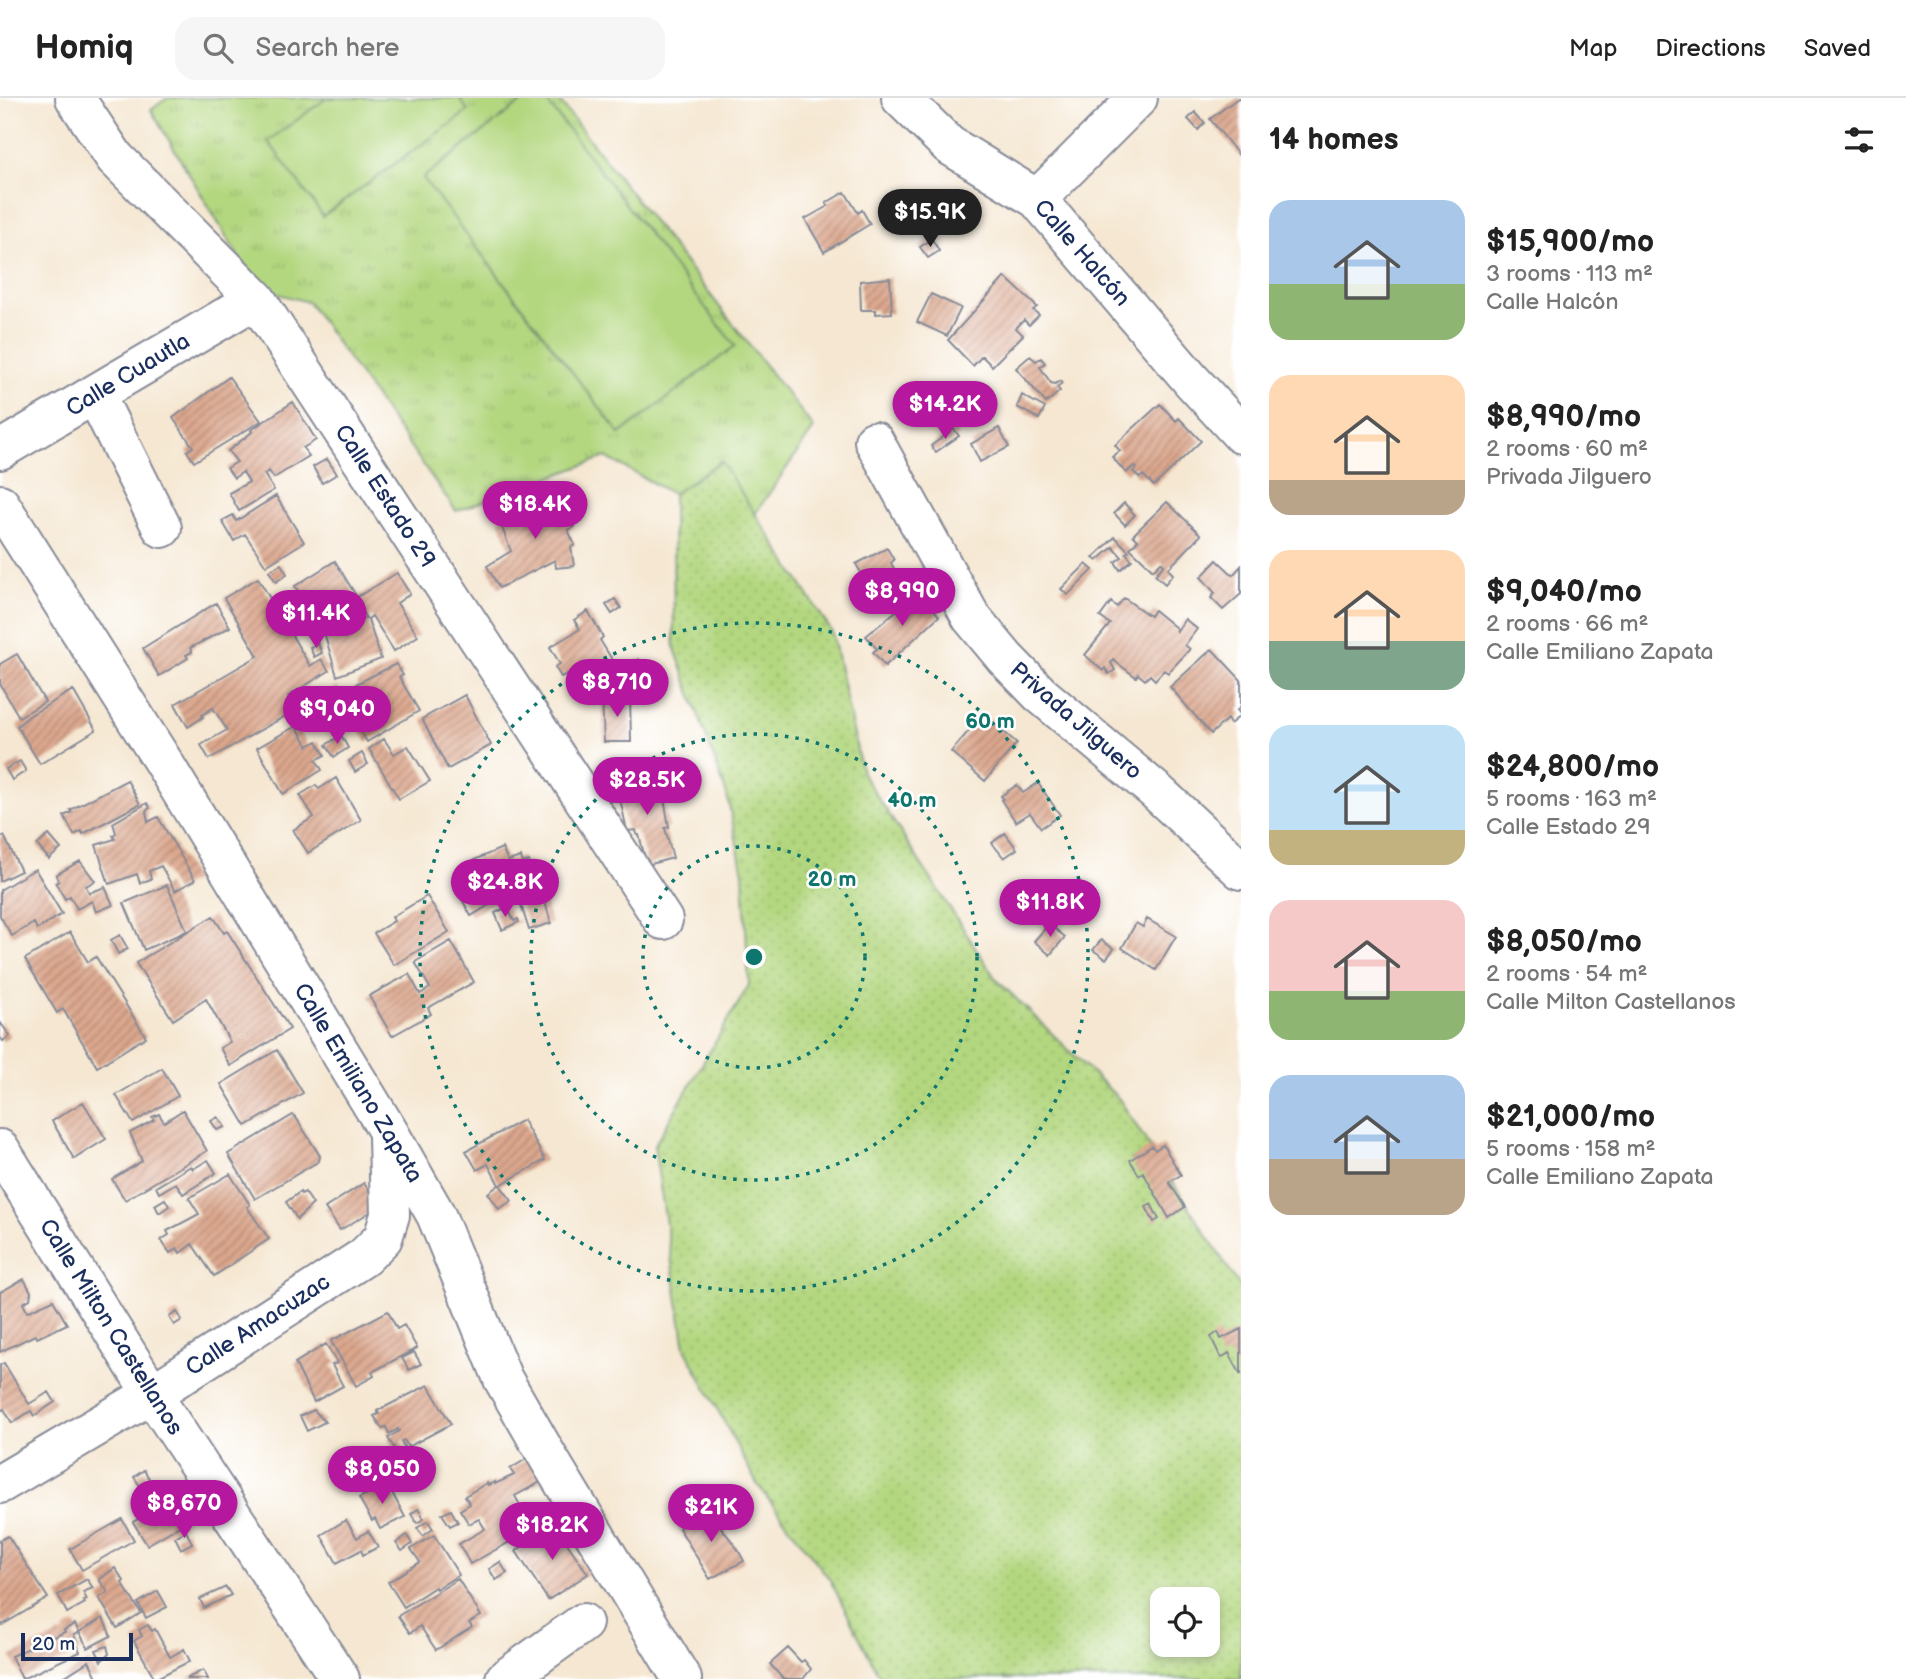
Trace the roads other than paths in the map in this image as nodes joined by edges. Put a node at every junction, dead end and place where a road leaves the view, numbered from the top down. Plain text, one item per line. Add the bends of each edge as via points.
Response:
1 (75, 98) edge
2 (901, 98) edge
3 (1139, 98) edge
4 (1037, 199) junction
5 (256, 299) junction
6 (96, 394) junction
7 (1241, 434) edge
8 (874, 441) dead end
9 (0, 450) edge
10 (0, 504) edge
11 (162, 528) dead end
12 (1241, 870) edge
13 (663, 920) dead end
14 (388, 1131) junction
15 (0, 1149) edge
16 (152, 1394) junction
17 (0, 1484) edge
18 (583, 1623) dead end
19 (340, 1679) edge
20 (505, 1679) edge
21 (682, 1679) edge

1 - 5 street, Calle Estado 29 via 115,158
2 - 4 street, Calle Halcón via 948,145
3 - 4 street
4 - 7 street, Calle Halcón
5 - 6 street, Calle Cuautla
5 - 13 street, Calle Estado 29
6 - 9 street, Calle Cuautla
6 - 11 street
8 - 12 street, Privada Jilguero via 971,617 1005,658
10 - 14 street, Calle Emiliano Zapata
14 - 16 street, Calle Amacuzac via 390,1215 383,1237 364,1257
14 - 21 street, Calle Emiliano Zapata via 436,1215 503,1379
15 - 16 street, Calle Milton Castellanos
16 - 17 street, Calle Amacuzac
16 - 19 street, Calle Milton Castellanos
18 - 20 street

